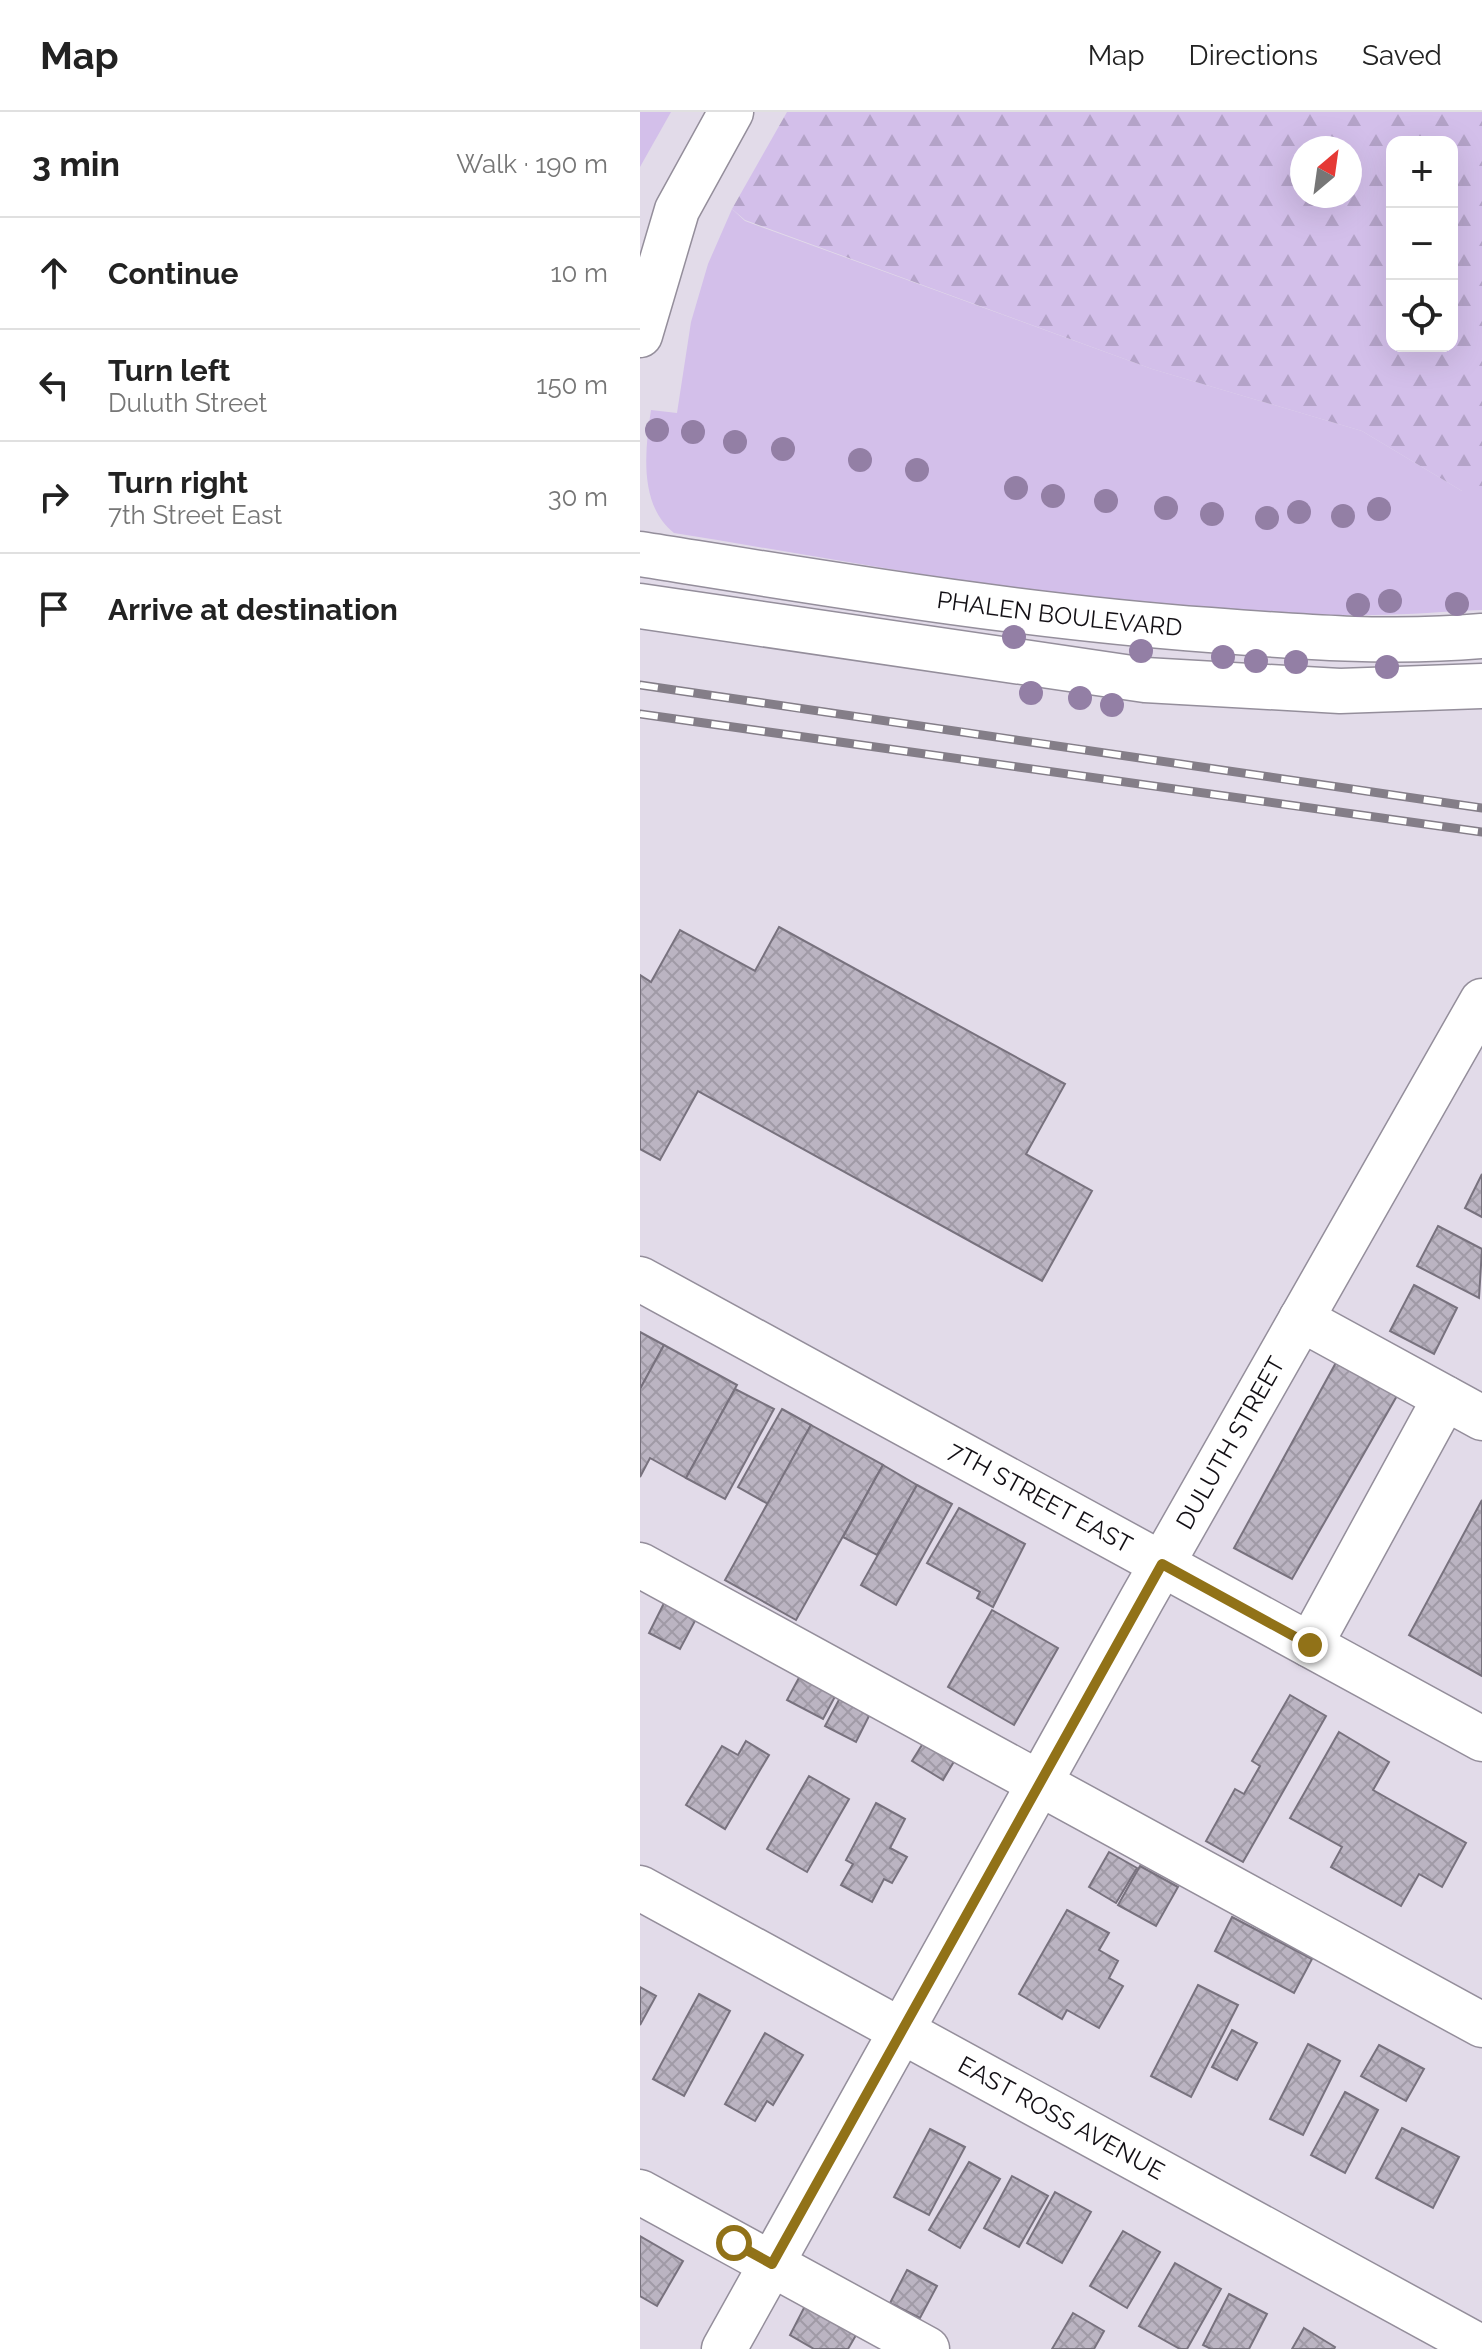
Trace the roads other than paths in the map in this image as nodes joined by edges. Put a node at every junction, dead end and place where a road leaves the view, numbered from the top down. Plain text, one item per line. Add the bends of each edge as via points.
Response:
1 (731, 112) edge
2 (640, 335) edge
3 (640, 554) edge
4 (640, 606) edge
5 (1482, 636) edge
6 (1482, 686) edge
7 (1482, 1001) edge
8 (640, 1279) edge
9 (1301, 1319) junction
10 (1464, 1408) edge
11 (1162, 1564) junction
12 (640, 1565) edge
13 (1310, 1645) junction
14 (1482, 1739) edge
15 (1038, 1785) junction
16 (640, 1888) edge
17 (1482, 2025) edge
18 (901, 2032) junction
19 (640, 2192) edge
20 (772, 2264) junction
21 (1482, 2348) edge
22 (724, 2349) edge
23 (927, 2349) edge

1 - 2 street via 677,210
3 - 5 street, PHALEN BOULEVARD via 911,598 1121,624 1291,637
4 - 6 street, PHALEN BOULEVARD via 1145,680 1340,691
7 - 9 street, DULUTH STREET
8 - 11 street, 7TH STREET EAST
9 - 10 street
9 - 11 street, DULUTH STREET
10 - 13 street
11 - 13 street, 7TH STREET EAST
11 - 15 street, DULUTH STREET
12 - 15 street
13 - 14 street, 7TH STREET EAST
15 - 17 street
15 - 18 street, DULUTH STREET
16 - 18 street, EAST ROSS AVENUE
18 - 20 street, DULUTH STREET
18 - 21 street, EAST ROSS AVENUE
19 - 20 street
20 - 22 street, DULUTH STREET
20 - 23 street

